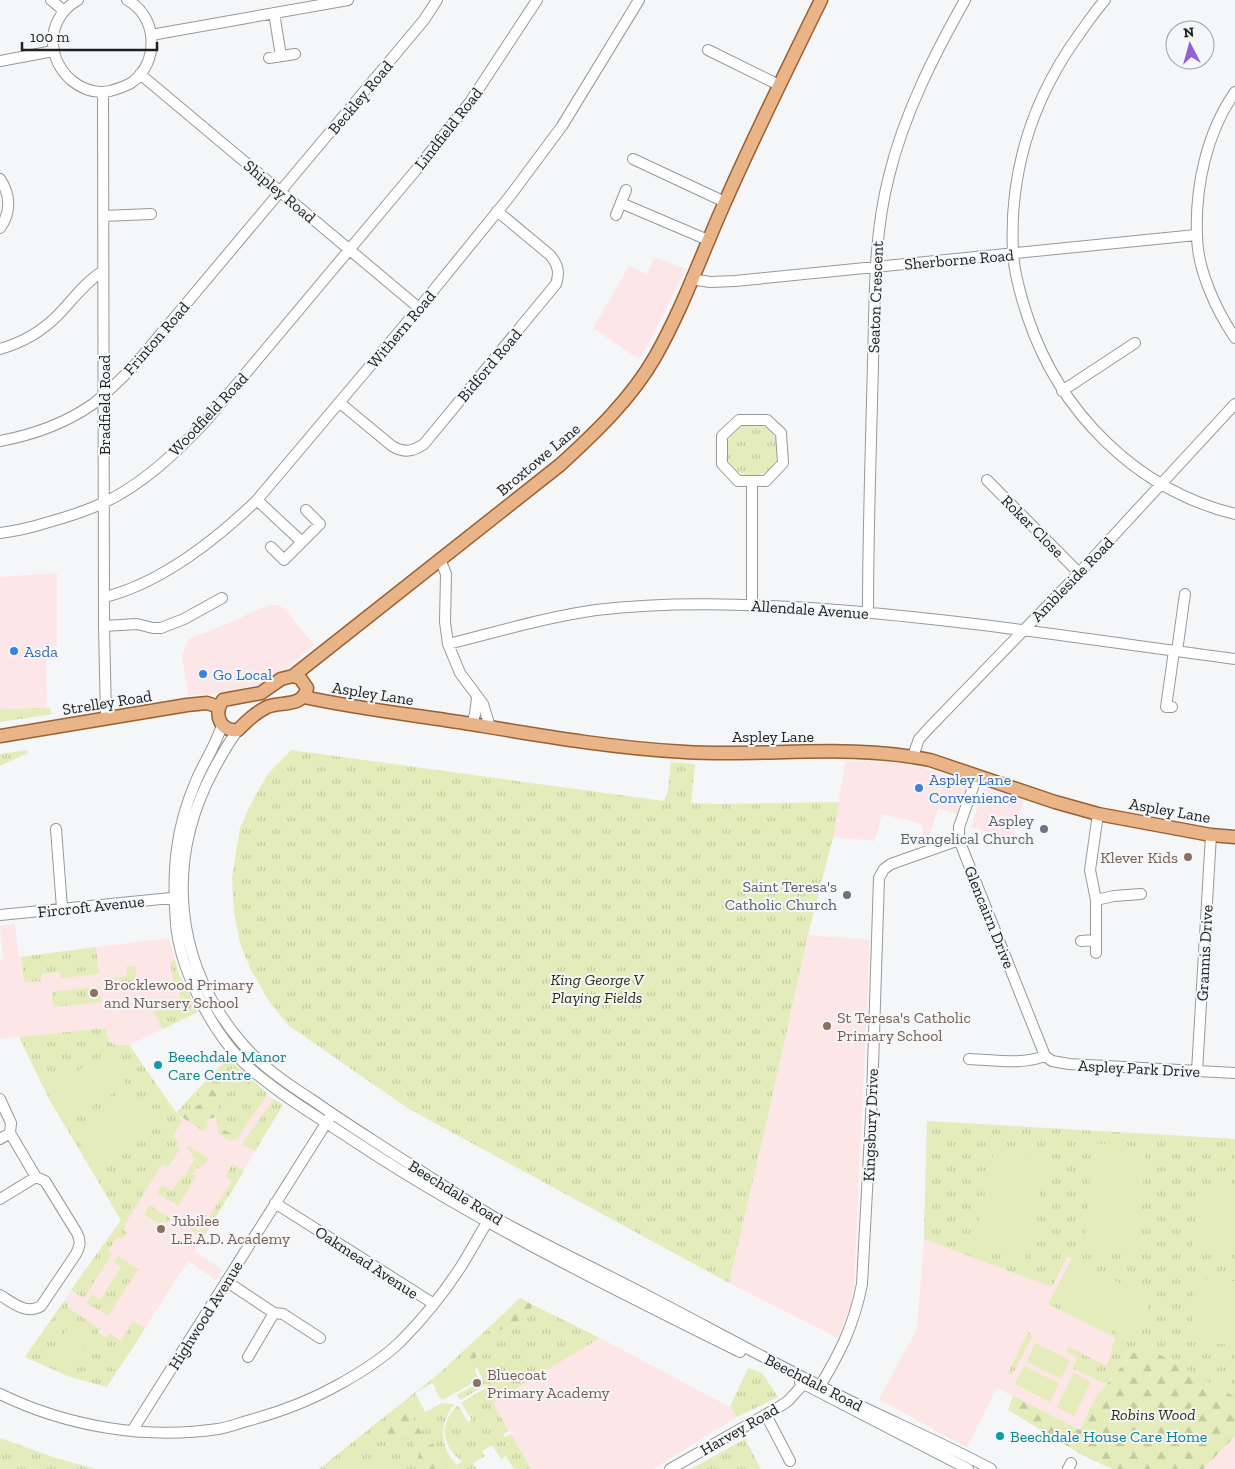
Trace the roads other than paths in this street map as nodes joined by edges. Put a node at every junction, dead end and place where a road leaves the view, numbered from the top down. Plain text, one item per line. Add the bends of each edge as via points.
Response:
1 (51, 0) edge
2 (78, 0) edge
3 (126, 0) edge
4 (348, 0) edge
5 (437, 0) edge
6 (537, 0) edge
7 (639, 0) edge
8 (821, 0) edge
9 (965, 0) edge
10 (1105, 0) edge
11 (329, 2) edge
12 (64, 11) junction
13 (274, 13) junction
14 (151, 34) junction
15 (708, 50) dead end
16 (53, 51) junction
17 (295, 54) dead end
18 (281, 56) junction
19 (269, 58) dead end
20 (0, 61) edge
21 (140, 74) junction
22 (779, 85) junction
23 (103, 92) junction
24 (1235, 92) edge
25 (633, 159) dead end
26 (0, 180) edge
27 (626, 190) dead end
28 (280, 192) junction
29 (725, 202) junction
30 (621, 203) junction
31 (497, 211) junction
32 (150, 214) dead end
33 (616, 215) dead end
34 (103, 216) junction
35 (0, 228) edge
36 (1196, 235) junction
37 (708, 240) junction
38 (349, 249) junction
39 (1013, 254) junction
40 (875, 267) junction
41 (103, 270) junction
42 (691, 279) junction
43 (419, 308) junction
44 (1235, 338) edge
45 (1135, 343) dead end
46 (0, 349) edge
47 (1062, 392) junction
48 (104, 394) junction
49 (340, 403) junction
50 (1235, 404) edge
51 (0, 441) edge
52 (987, 480) dead end
53 (752, 481) junction
54 (1161, 484) junction
55 (257, 500) junction
56 (104, 502) junction
57 (306, 510) dead end
58 (1235, 514) edge
59 (0, 533) edge
60 (302, 542) junction
61 (271, 547) dead end
62 (440, 559) junction
63 (1079, 573) junction
64 (1185, 594) dead end
65 (105, 597) junction
66 (222, 598) dead end
67 (752, 604) junction
68 (868, 612) junction
69 (104, 626) junction
70 (1025, 629) junction
71 (448, 644) junction
72 (1175, 651) junction
73 (1235, 659) edge
74 (293, 676) junction
75 (304, 698) junction
76 (476, 698) junction
77 (219, 706) junction
78 (1172, 708) dead end
79 (106, 718) junction
80 (472, 724) junction
81 (222, 725) junction
82 (490, 727) junction
83 (238, 730) junction
84 (0, 736) edge
85 (914, 756) junction
86 (977, 776) junction
87 (1098, 814) junction
88 (56, 829) dead end
89 (1211, 834) junction
90 (1235, 837) edge
91 (959, 840) junction
92 (1141, 894) dead end
93 (178, 897) junction
94 (1096, 900) junction
95 (62, 908) junction
96 (0, 915) edge
97 (1095, 940) junction
98 (1081, 941) dead end
99 (1096, 953) dead end
100 (1045, 1056) junction
101 (969, 1059) dead end
102 (1197, 1071) junction
103 (1235, 1073) edge
104 (0, 1099) edge
105 (329, 1118) junction
106 (10, 1133) junction
107 (0, 1139) edge
108 (36, 1177) junction
109 (0, 1199) edge
110 (275, 1202) junction
111 (490, 1218) junction
112 (226, 1281) junction
113 (0, 1295) edge
114 (434, 1304) junction
115 (274, 1313) junction
116 (320, 1338) dead end
117 (248, 1357) dead end
118 (805, 1382) junction
119 (819, 1389) junction
120 (0, 1394) edge
121 (766, 1415) junction
122 (132, 1431) junction
123 (790, 1461) dead end
124 (670, 1469) edge
125 (968, 1469) edge
126 (990, 1469) edge

1 - 12 street
2 - 12 street
3 - 14 street via 144,16
4 - 11 street
5 - 28 street, Beckley Road via 424,20
6 - 38 street, Lindfield Road via 470,102
7 - 31 street, Withern Road via 562,126
8 - 22 main road, Broxtowe Lane
9 - 40 street, Seaton Crescent via 902,133 884,199
10 - 39 street via 1059,62 1033,115 1014,194
11 - 13 street
12 - 16 street via 56,24
13 - 14 street
13 - 18 street
14 - 21 street via 148,62
15 - 22 street
16 - 20 street
16 - 23 street via 63,73 77,85
17 - 18 street
18 - 19 street
21 - 23 street via 122,88
21 - 28 street, Shipley Road
22 - 29 main road, Broxtowe Lane
23 - 34 street, Bradfield Road
24 - 36 street via 1204,159
25 - 29 street
26 - 35 street via 8,196 7,217
27 - 30 street
28 - 38 street, Shipley Road
28 - 48 street, Frinton Road via 133,367
29 - 37 main road, Broxtowe Lane
30 - 33 street
30 - 37 street
31 - 43 street, Withern Road
31 - 49 street, Bidford Road via 550,256 558,270 556,284 512,338 424,444 416,449 400,450 392,446
32 - 34 street
34 - 41 street, Bradfield Road
36 - 39 street, Sherborne Road
36 - 44 street via 1214,300
37 - 42 main road, Broxtowe Lane
38 - 43 street, Shipley Road
38 - 56 street, Woodfield Road via 184,444 143,478
39 - 40 street, Sherborne Road
39 - 47 street via 1031,328
40 - 42 street, Sherborne Road via 718,282
40 - 68 street, Seaton Crescent
41 - 46 street via 44,328
41 - 48 street, Bradfield Road
42 - 62 main road, Broxtowe Lane via 655,358 616,410 560,464
43 - 49 street, Withern Road
45 - 47 street
47 - 54 street via 1100,438
48 - 51 street, Frinton Road via 60,422
48 - 56 street, Bradfield Road
49 - 55 street, Withern Road
50 - 54 street, Ambleside Road
52 - 63 street, Roker Close
53 - 53 street via 738,481 724,468 722,436 739,420 766,420 781,433 783,463 770,480
53 - 67 street
54 - 58 street via 1201,504
54 - 63 street, Ambleside Road
55 - 60 street
55 - 65 street, Withern Road via 229,526 182,561 121,593
56 - 59 street, Woodfield Road via 36,526
56 - 65 street, Bradfield Road
57 - 60 street via 320,524
60 - 61 street via 284,560
62 - 71 street via 446,574
62 - 74 main road, Broxtowe Lane
63 - 70 street, Ambleside Road
64 - 72 street
65 - 69 street, Bradfield Road
66 - 69 street via 161,628 137,624
67 - 68 street, Allendale Avenue
67 - 71 street, Allendale Avenue via 595,610
68 - 70 street, Allendale Avenue
69 - 79 street, Bradfield Road
70 - 72 street, Allendale Avenue
70 - 85 street, Ambleside Road via 929,728 920,739
71 - 76 street via 460,673
72 - 73 street, Allendale Avenue
72 - 78 street via 1166,707
74 - 75 main road via 306,685
74 - 77 main road, Broxtowe Lane via 261,693 223,700
75 - 80 main road, Aspley Lane
75 - 83 main road via 298,702 268,706
76 - 80 street
76 - 82 street via 483,704
77 - 79 main road, Strelley Road via 194,704
77 - 81 main road via 217,713
79 - 84 main road, Strelley Road
80 - 82 main road, Aspley Lane
81 - 83 main road
81 - 93 street, Beechdale Road via 196,779 181,822 174,871
82 - 85 main road, Aspley Lane via 563,740 685,752 843,752
83 - 93 street, Beechdale Road via 226,746 195,809
85 - 86 main road, Aspley Lane
86 - 87 main road, Aspley Lane
86 - 91 street via 959,827
87 - 89 main road, Aspley Lane
87 - 94 street via 1090,870
88 - 95 street
89 - 90 main road, Aspley Lane
89 - 102 street, Grannis Drive
91 - 100 street, Glencairn Drive
91 - 119 street, Kingsbury Drive via 891,864 879,878 862,1284 849,1333
92 - 94 street
93 - 95 street, Fircroft Avenue
93 - 105 street, Beechdale Road via 194,959 226,1023 265,1066
94 - 97 street
95 - 96 street, Fircroft Avenue
97 - 98 street
97 - 99 street
100 - 101 street via 1022,1062
100 - 102 street, Aspley Park Drive via 1052,1061 1069,1064
102 - 103 street, Aspley Park Drive
104 - 106 street via 11,1123
105 - 110 street, Highwood Avenue
105 - 111 street, Beechdale Road via 401,1172
106 - 107 street
106 - 108 street
108 - 109 street
108 - 113 street via 45,1181 52,1191 77,1233 80,1246 41,1306 22,1308
110 - 112 street, Highwood Avenue
110 - 114 street, Oakmead Avenue
111 - 114 street
111 - 118 street, Beechdale Road via 648,1306
112 - 115 street
112 - 122 street, Highwood Avenue
114 - 122 street via 400,1342 378,1360 308,1401 219,1429 175,1433
115 - 116 street via 283,1314
115 - 117 street
118 - 119 street, Beechdale Road
118 - 121 street, Harvey Road via 788,1401
119 - 125 street, Beechdale Road
119 - 126 street, Beechdale Road
120 - 122 street via 37,1411
121 - 123 street
121 - 124 street, Harvey Road

